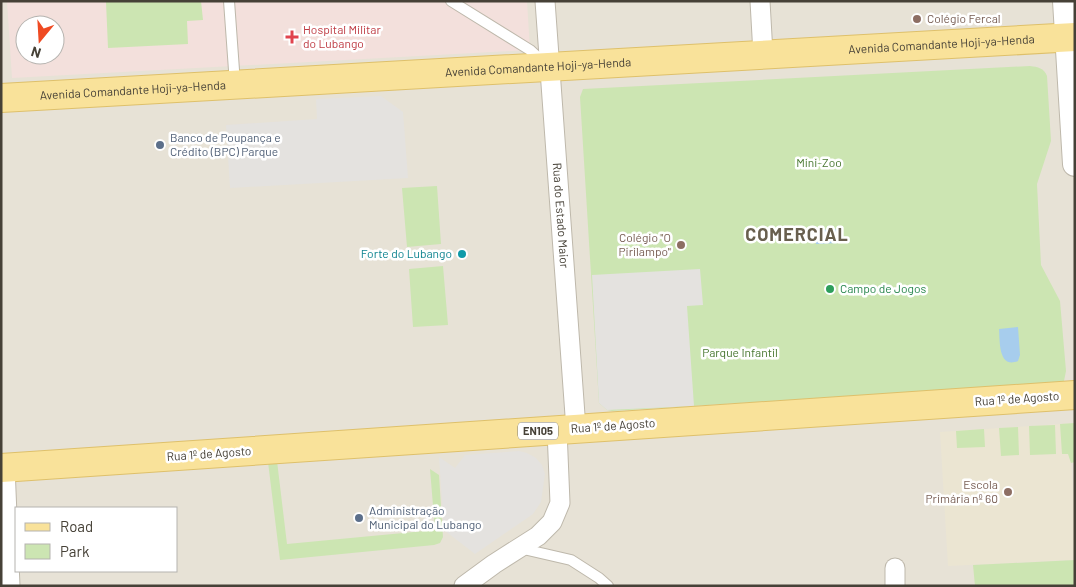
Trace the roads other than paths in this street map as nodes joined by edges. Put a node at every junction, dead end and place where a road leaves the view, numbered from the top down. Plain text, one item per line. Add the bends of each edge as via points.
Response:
1 (229, 1) edge
2 (451, 1) edge
3 (545, 1) edge
4 (760, 1) edge
5 (1065, 1) edge
6 (464, 5) edge
7 (1070, 37) edge
8 (763, 54) junction
9 (550, 68) junction
10 (236, 85) junction
11 (1, 98) edge
12 (1075, 159) edge
13 (1075, 164) edge
14 (1075, 395) edge
15 (566, 429) junction
16 (3, 468) edge
17 (519, 548) junction
18 (10, 586) edge
19 (464, 586) edge
20 (608, 586) edge

1 - 10 lane
2 - 6 lane
3 - 9 street, Rua do Estado Maior
4 - 8 street
5 - 7 street
6 - 9 lane via 530,50
7 - 8 main road, Avenida Comandante Hoji-ya-Henda
7 - 12 street
8 - 9 main road, Avenida Comandante Hoji-ya-Henda
9 - 10 main road, Avenida Comandante Hoji-ya-Henda
9 - 15 street, Rua do Estado Maior
10 - 11 main road, Avenida Comandante Hoji-ya-Henda
12 - 13 street
14 - 15 main road, Rua 1º de Agosto / EN105
15 - 16 main road, Rua 1º de Agosto / EN105
15 - 17 street, Rua do Estado Maior via 560,503 552,522
16 - 18 street
17 - 19 street, Rua do Estado Maior
17 - 20 lane via 571,560

